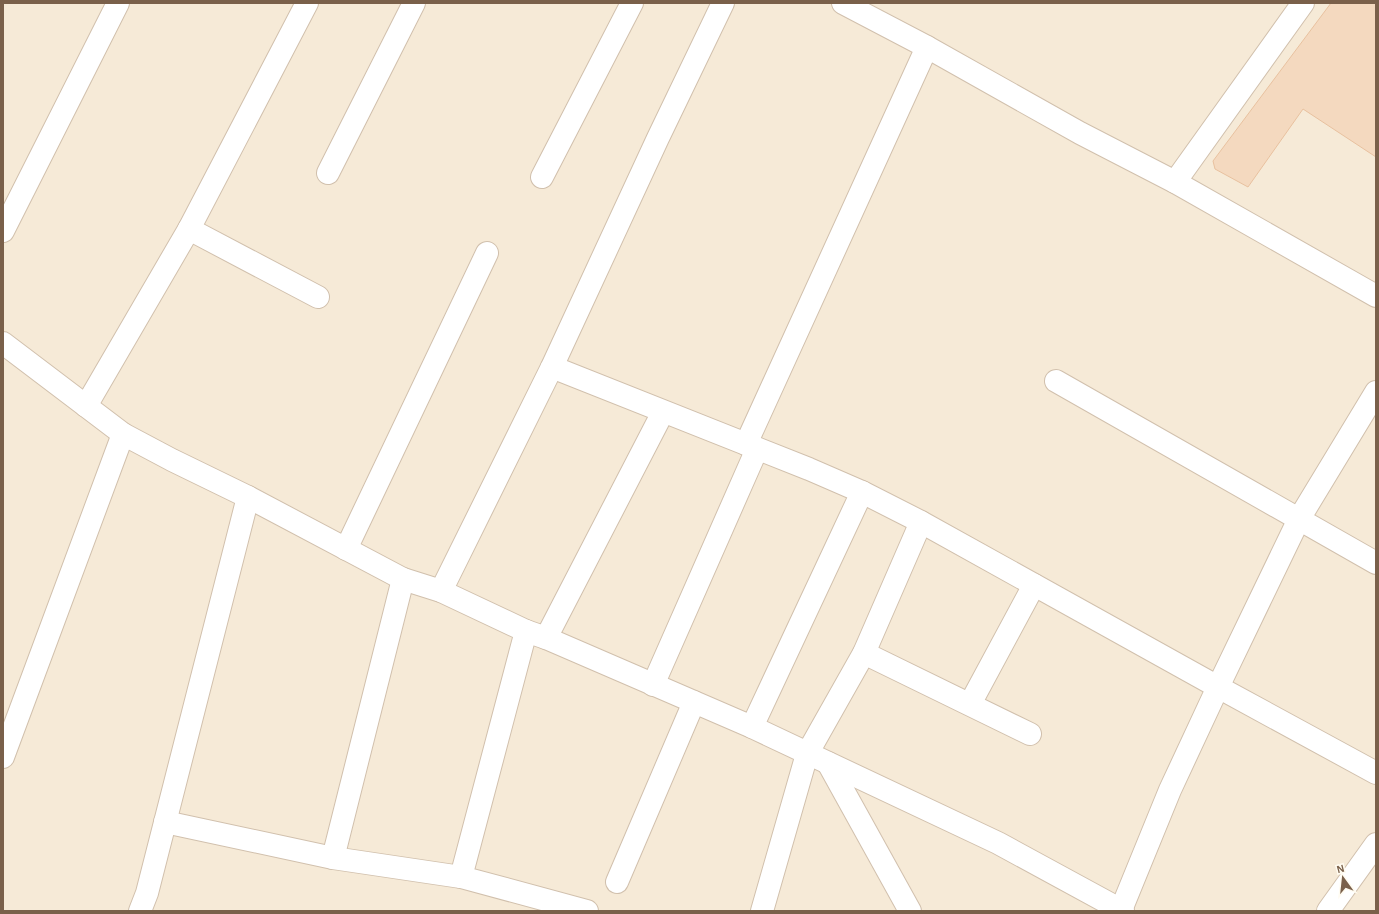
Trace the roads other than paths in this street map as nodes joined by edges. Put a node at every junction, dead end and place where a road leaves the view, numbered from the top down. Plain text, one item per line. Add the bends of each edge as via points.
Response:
1 (118, 3) edge
2 (307, 3) edge
3 (414, 3) edge
4 (632, 3) edge
5 (723, 3) edge
6 (843, 3) edge
7 (1294, 6) edge
8 (927, 47) junction
9 (328, 173) dead end
10 (542, 177) dead end
11 (1175, 182) junction
12 (189, 229) junction
13 (3, 231) edge
14 (488, 253) dead end
15 (1376, 296) edge
16 (318, 297) dead end
17 (3, 343) edge
18 (552, 367) junction
19 (1056, 381) dead end
20 (1376, 392) edge
21 (86, 406) junction
22 (663, 412) junction
23 (123, 434) junction
24 (751, 446) junction
25 (862, 492) junction
26 (248, 497) junction
27 (1299, 519) junction
28 (921, 522) junction
29 (346, 549) junction
30 (1376, 563) edge
31 (403, 579) junction
32 (1034, 585) junction
33 (441, 591) junction
34 (536, 635) junction
35 (864, 653) junction
36 (653, 684) junction
37 (1218, 687) junction
38 (694, 702) junction
39 (970, 704) junction
40 (752, 727) junction
41 (1030, 734) dead end
42 (807, 754) junction
43 (3, 757) edge
44 (828, 763) junction
45 (1376, 773) edge
46 (165, 822) junction
47 (1376, 844) edge
48 (334, 858) junction
49 (461, 878) junction
50 (618, 882) dead end
51 (1122, 910) edge
52 (140, 911) edge
53 (586, 911) edge
54 (762, 911) edge
55 (910, 911) edge
56 (1328, 911) edge

1 - 13 street
2 - 12 street
3 - 9 street
4 - 10 street
5 - 18 street
6 - 8 street
7 - 11 street
8 - 11 street via 1080,133
8 - 24 street
11 - 15 street
12 - 16 street
12 - 21 street
14 - 29 street
17 - 21 street
18 - 22 street
18 - 33 street
19 - 27 street
20 - 27 street
21 - 23 street
22 - 24 street
22 - 34 street
23 - 26 street
23 - 43 street
24 - 25 street
24 - 36 street
25 - 28 street
25 - 40 street
26 - 29 street
26 - 46 street
27 - 30 street
27 - 37 street
28 - 32 street
28 - 35 street
29 - 31 street
31 - 33 street
31 - 48 street
32 - 37 street
32 - 39 street
33 - 34 street
34 - 36 street
34 - 49 street
35 - 39 street
35 - 42 street
36 - 38 street
37 - 45 street
37 - 51 street via 1170,790
38 - 40 street
38 - 50 street
39 - 41 street
40 - 42 street
42 - 44 street
42 - 54 street
44 - 51 street via 998,843
44 - 55 street
46 - 48 street
46 - 52 street
47 - 56 street
48 - 49 street
49 - 53 street

